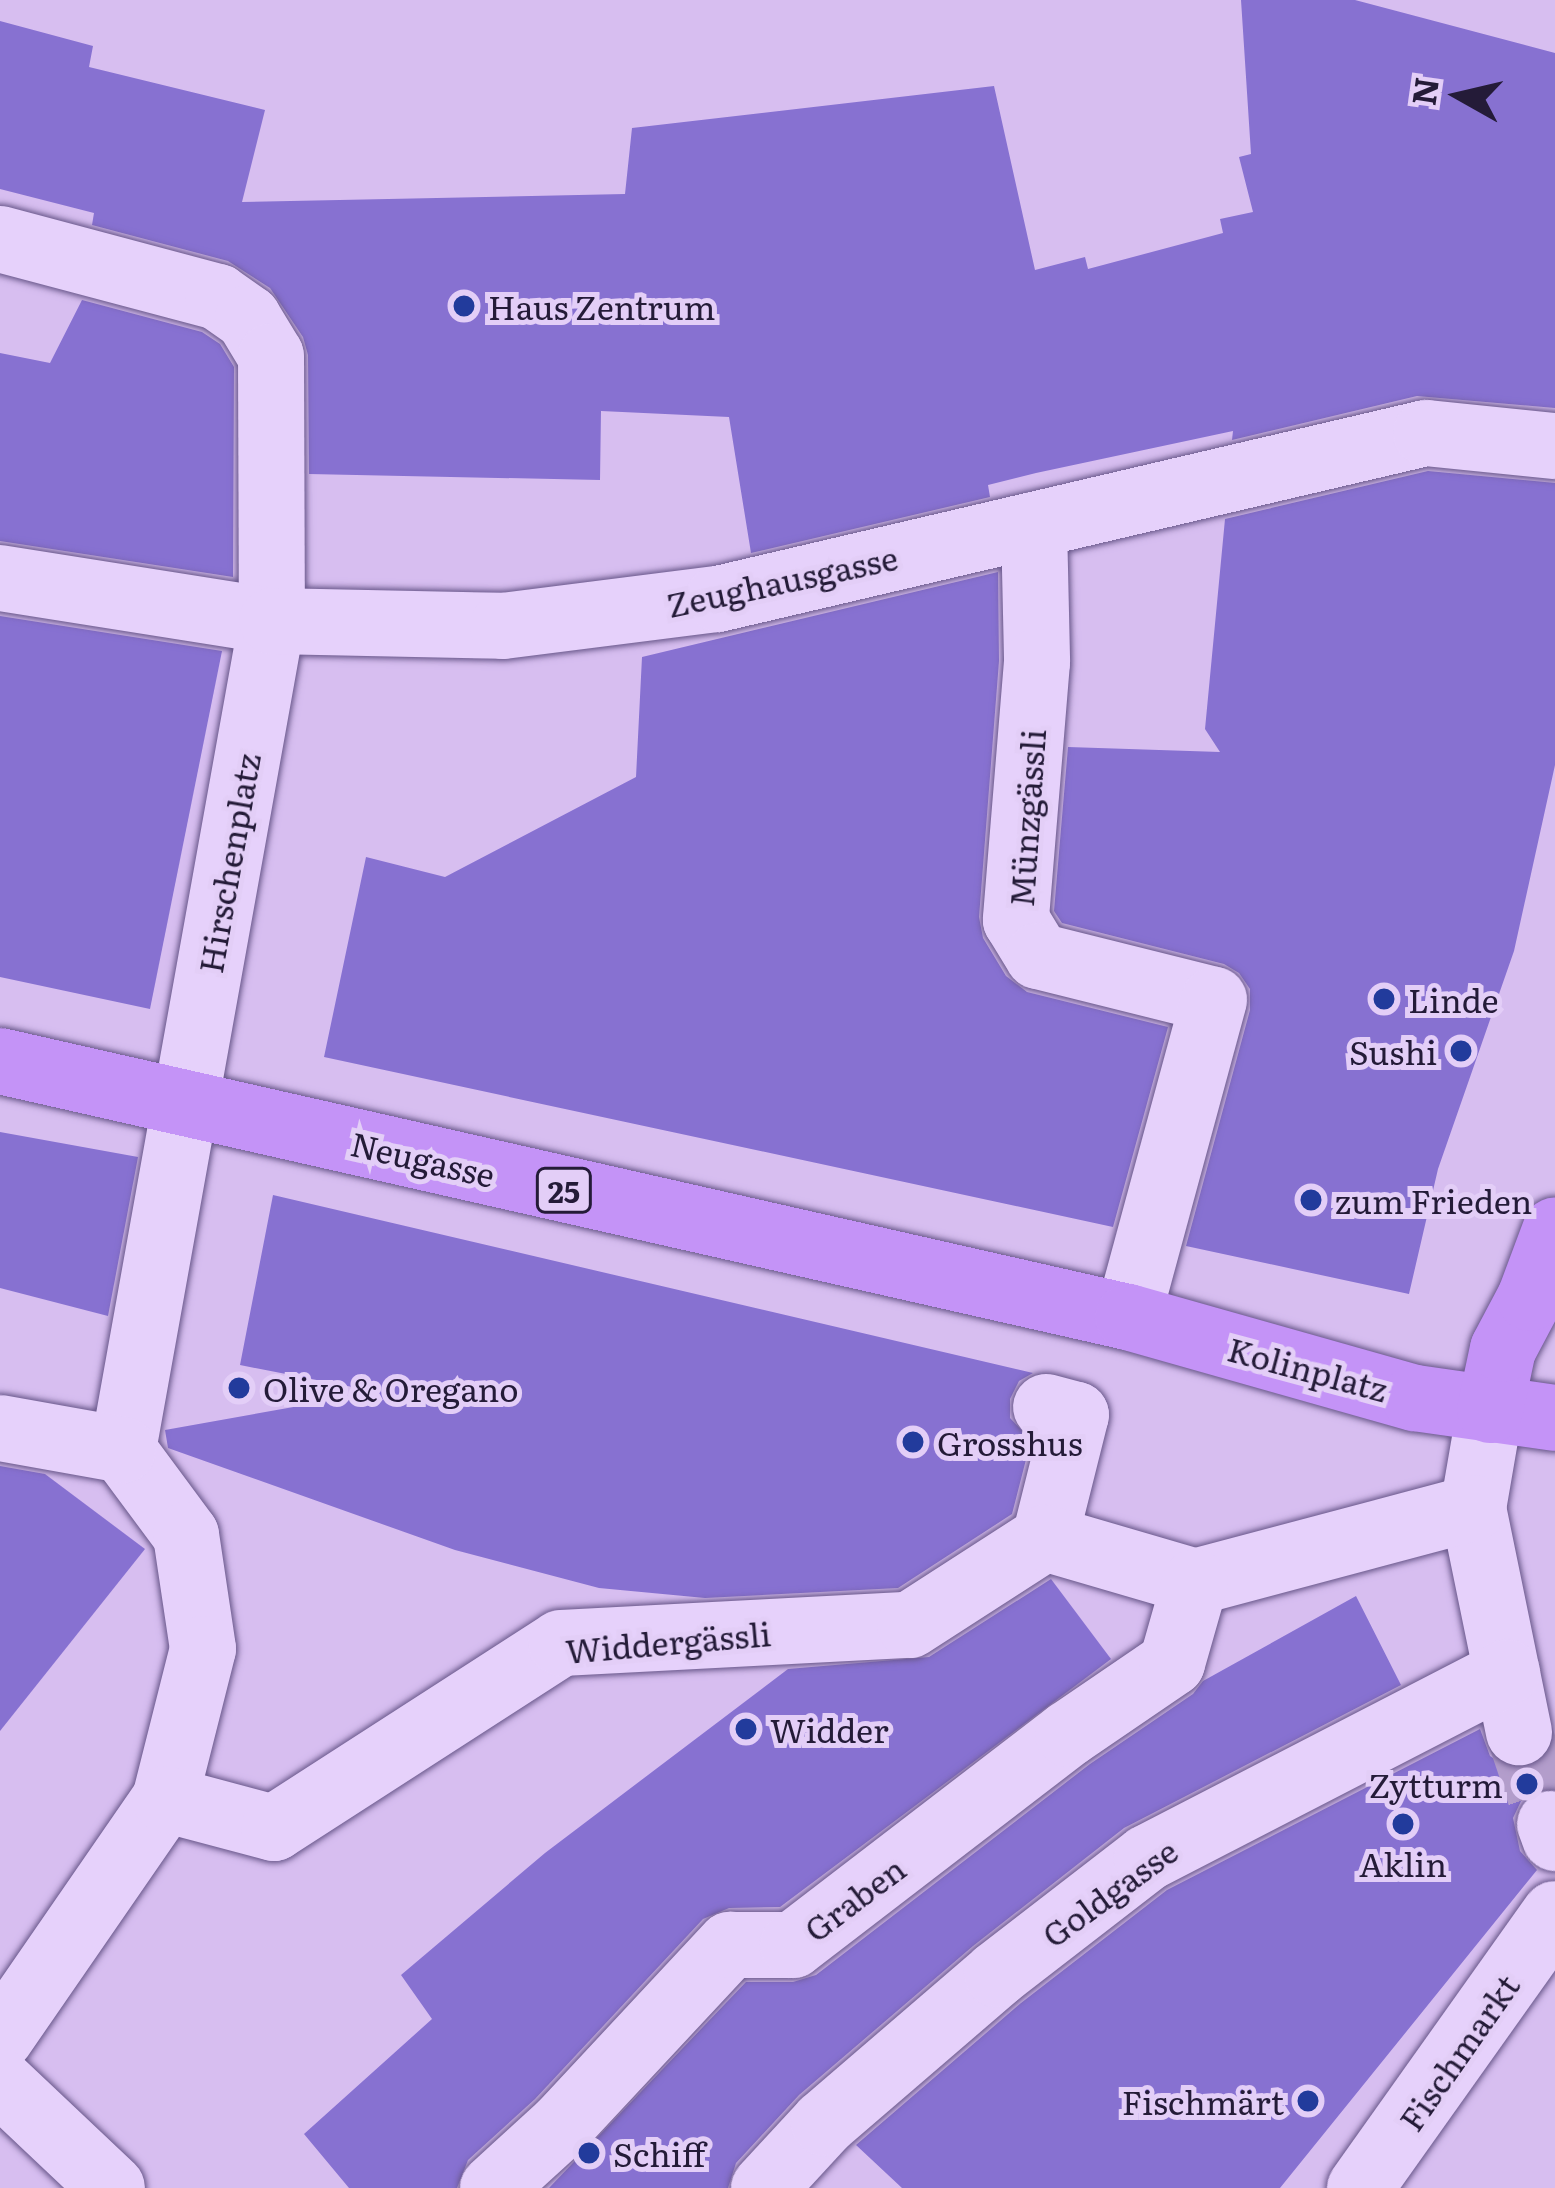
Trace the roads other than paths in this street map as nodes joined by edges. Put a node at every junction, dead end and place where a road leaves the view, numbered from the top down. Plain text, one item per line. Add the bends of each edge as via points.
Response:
1 (0, 239) edge
2 (1555, 446) edge
3 (1034, 525) junction
4 (0, 578) edge
5 (272, 621) junction
6 (0, 1061) edge
7 (182, 1105) junction
8 (1555, 1231) edge
9 (1128, 1317) junction
10 (1046, 1406) dead end
11 (1490, 1410) junction
12 (1555, 1418) edge
13 (0, 1428) edge
14 (123, 1450) junction
15 (1473, 1508) junction
16 (1045, 1538) junction
17 (1196, 1582) junction
18 (165, 1799) junction
19 (1555, 1914) edge
20 (0, 2038) edge
21 (0, 2082) edge
22 (1371, 2185) edge
23 (112, 2188) edge
24 (493, 2188) edge
25 (764, 2188) edge

1 - 5 street, Hirschenplatz via 218,297 248,318 271,356
2 - 3 street, Zeughausgasse via 1426,433
3 - 5 street, Zeughausgasse via 718,598 525,623
3 - 9 street, Münzgässli via 1037,662 1016,920 1038,956 1214,1000
4 - 5 street, Zeughausgasse
5 - 7 street, Hirschenplatz
6 - 7 main road, Neugasse / 25
7 - 9 main road, Neugasse / 25
7 - 14 street, Hirschenplatz
8 - 11 main road via 1503,1349
9 - 11 main road, Kolinplatz / 25 via 1415,1397
10 - 16 street via 1076,1415
11 - 12 main road, Kolinplatz / 25
11 - 15 street
13 - 14 street
14 - 18 street via 186,1535 202,1649
15 - 17 street
15 - 25 street, Goldgasse via 1513,1702 1148,1858 824,2123
16 - 17 street
16 - 18 street, Widdergässli via 910,1625 562,1643 274,1828
17 - 24 street, Graben via 1172,1663 793,1945 730,1945
18 - 20 street
19 - 22 street, Fischmarkt
21 - 23 street

